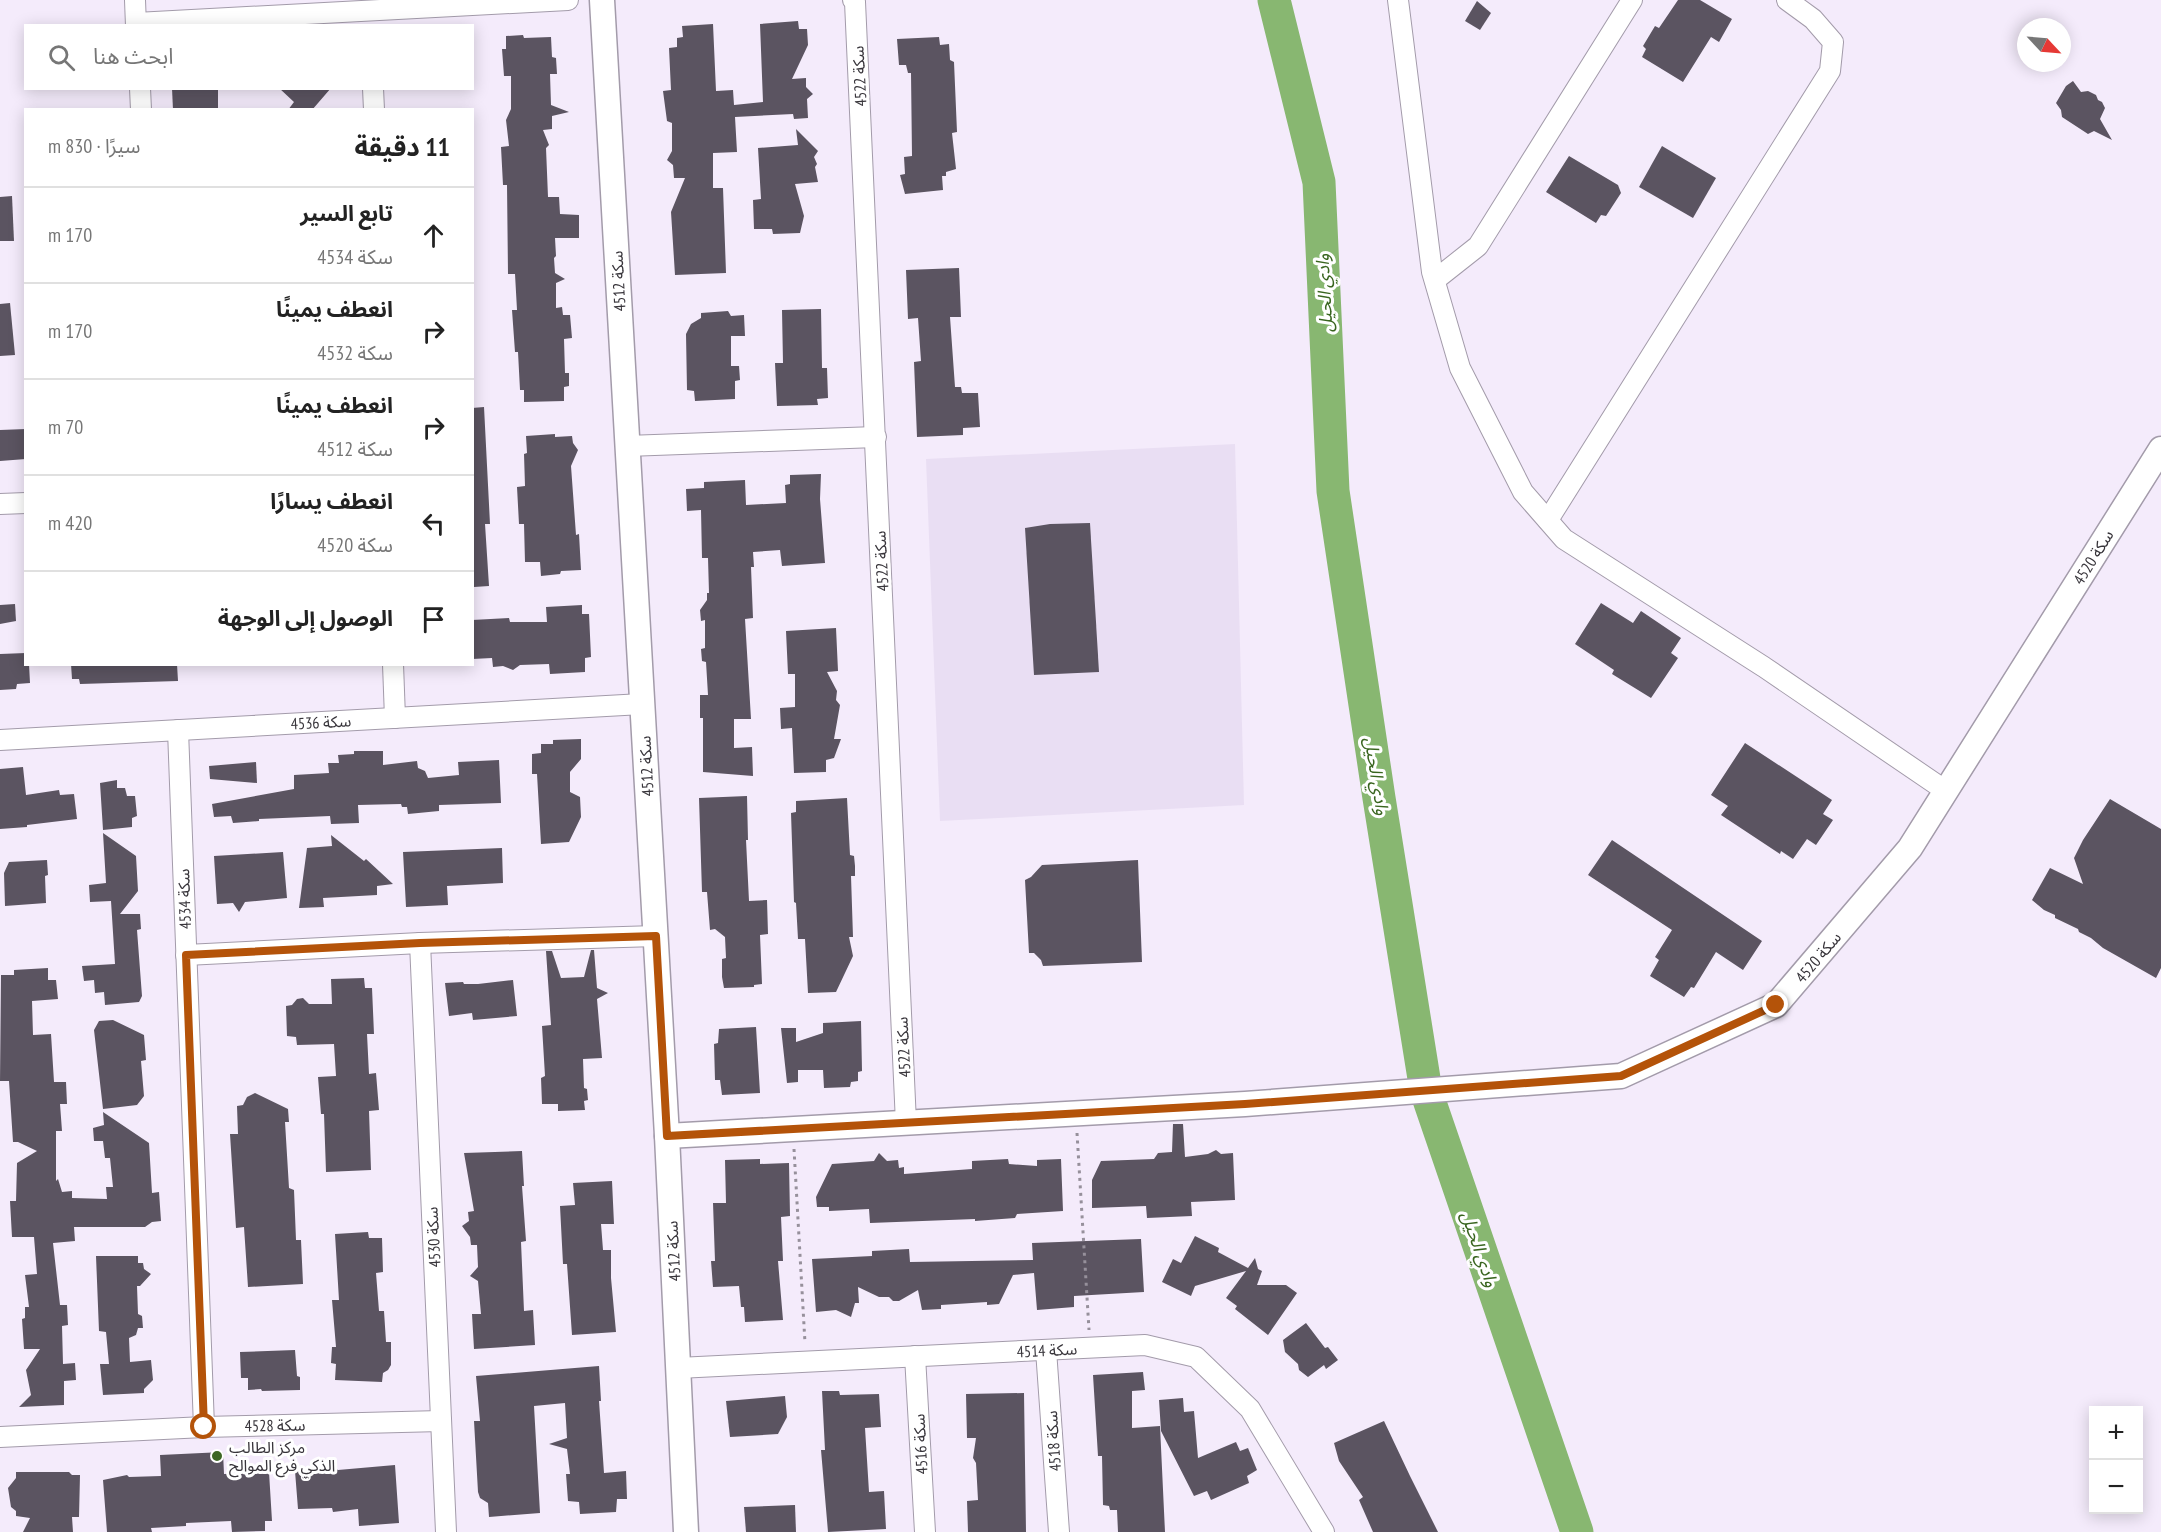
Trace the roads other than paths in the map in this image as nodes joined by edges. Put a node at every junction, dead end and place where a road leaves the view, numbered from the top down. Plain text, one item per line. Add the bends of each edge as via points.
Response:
1 (135, 0) edge
2 (568, 0) edge
3 (602, 0) edge
4 (853, 0) edge
5 (1398, 0) edge
6 (1632, 0) edge
7 (1787, 0) edge
8 (371, 18) edge
9 (136, 24) edge
10 (140, 90) edge
11 (373, 90) edge
12 (141, 108) edge
13 (374, 108) edge
14 (1435, 280) junction
15 (876, 437) junction
16 (627, 446) junction
17 (2161, 449) edge
18 (24, 503) edge
19 (0, 504) edge
20 (1548, 520) junction
21 (393, 666) edge
22 (642, 704) junction
23 (395, 718) junction
24 (178, 730) junction
25 (0, 740) edge
26 (1946, 791) junction
27 (656, 936) junction
28 (420, 943) junction
29 (186, 955) junction
30 (906, 1123) junction
31 (667, 1136) junction
32 (1046, 1350) junction
33 (915, 1356) junction
34 (678, 1368) junction
35 (441, 1421) junction
36 (204, 1427) junction
37 (0, 1437) edge
38 (446, 1532) edge
39 (686, 1532) edge
40 (925, 1532) edge
41 (1059, 1532) edge
42 (1324, 1532) edge

1 - 9 street
2 - 8 street
3 - 16 street, سكة 4512
4 - 15 street, سكة 4522
5 - 14 street
6 - 14 street via 1478,246
7 - 20 street via 1814,19 1833,42 1830,71
8 - 9 street
10 - 12 street
11 - 13 street
14 - 20 street via 1460,368 1523,492
15 - 16 street
15 - 30 street, سكة 4522
16 - 22 street, سكة 4512
17 - 26 street, سكة 4520
18 - 19 street
20 - 26 street via 1564,539 1764,667
21 - 23 street
22 - 23 street, سكة 4536
22 - 27 street, سكة 4512
23 - 24 street, سكة 4536
24 - 25 street, سكة 4536
24 - 29 street, سكة 4534
26 - 30 street, سكة 4520 via 1910,848 1776,1005 1621,1076 1245,1104
27 - 28 street
27 - 31 street, سكة 4512
28 - 29 street
28 - 35 street, سكة 4530
29 - 36 street, سكة 4534
30 - 31 street, سكة 4520
31 - 34 street, سكة 4512
32 - 33 street, سكة 4514
32 - 41 street, سكة 4518
32 - 42 street, سكة 4514 via 1145,1345 1196,1357 1250,1409
33 - 34 street, سكة 4514
33 - 40 street, سكة 4516
34 - 39 street, سكة 4512
35 - 36 street, سكة 4528
35 - 38 street, سكة 4530
36 - 37 street, سكة 4528

